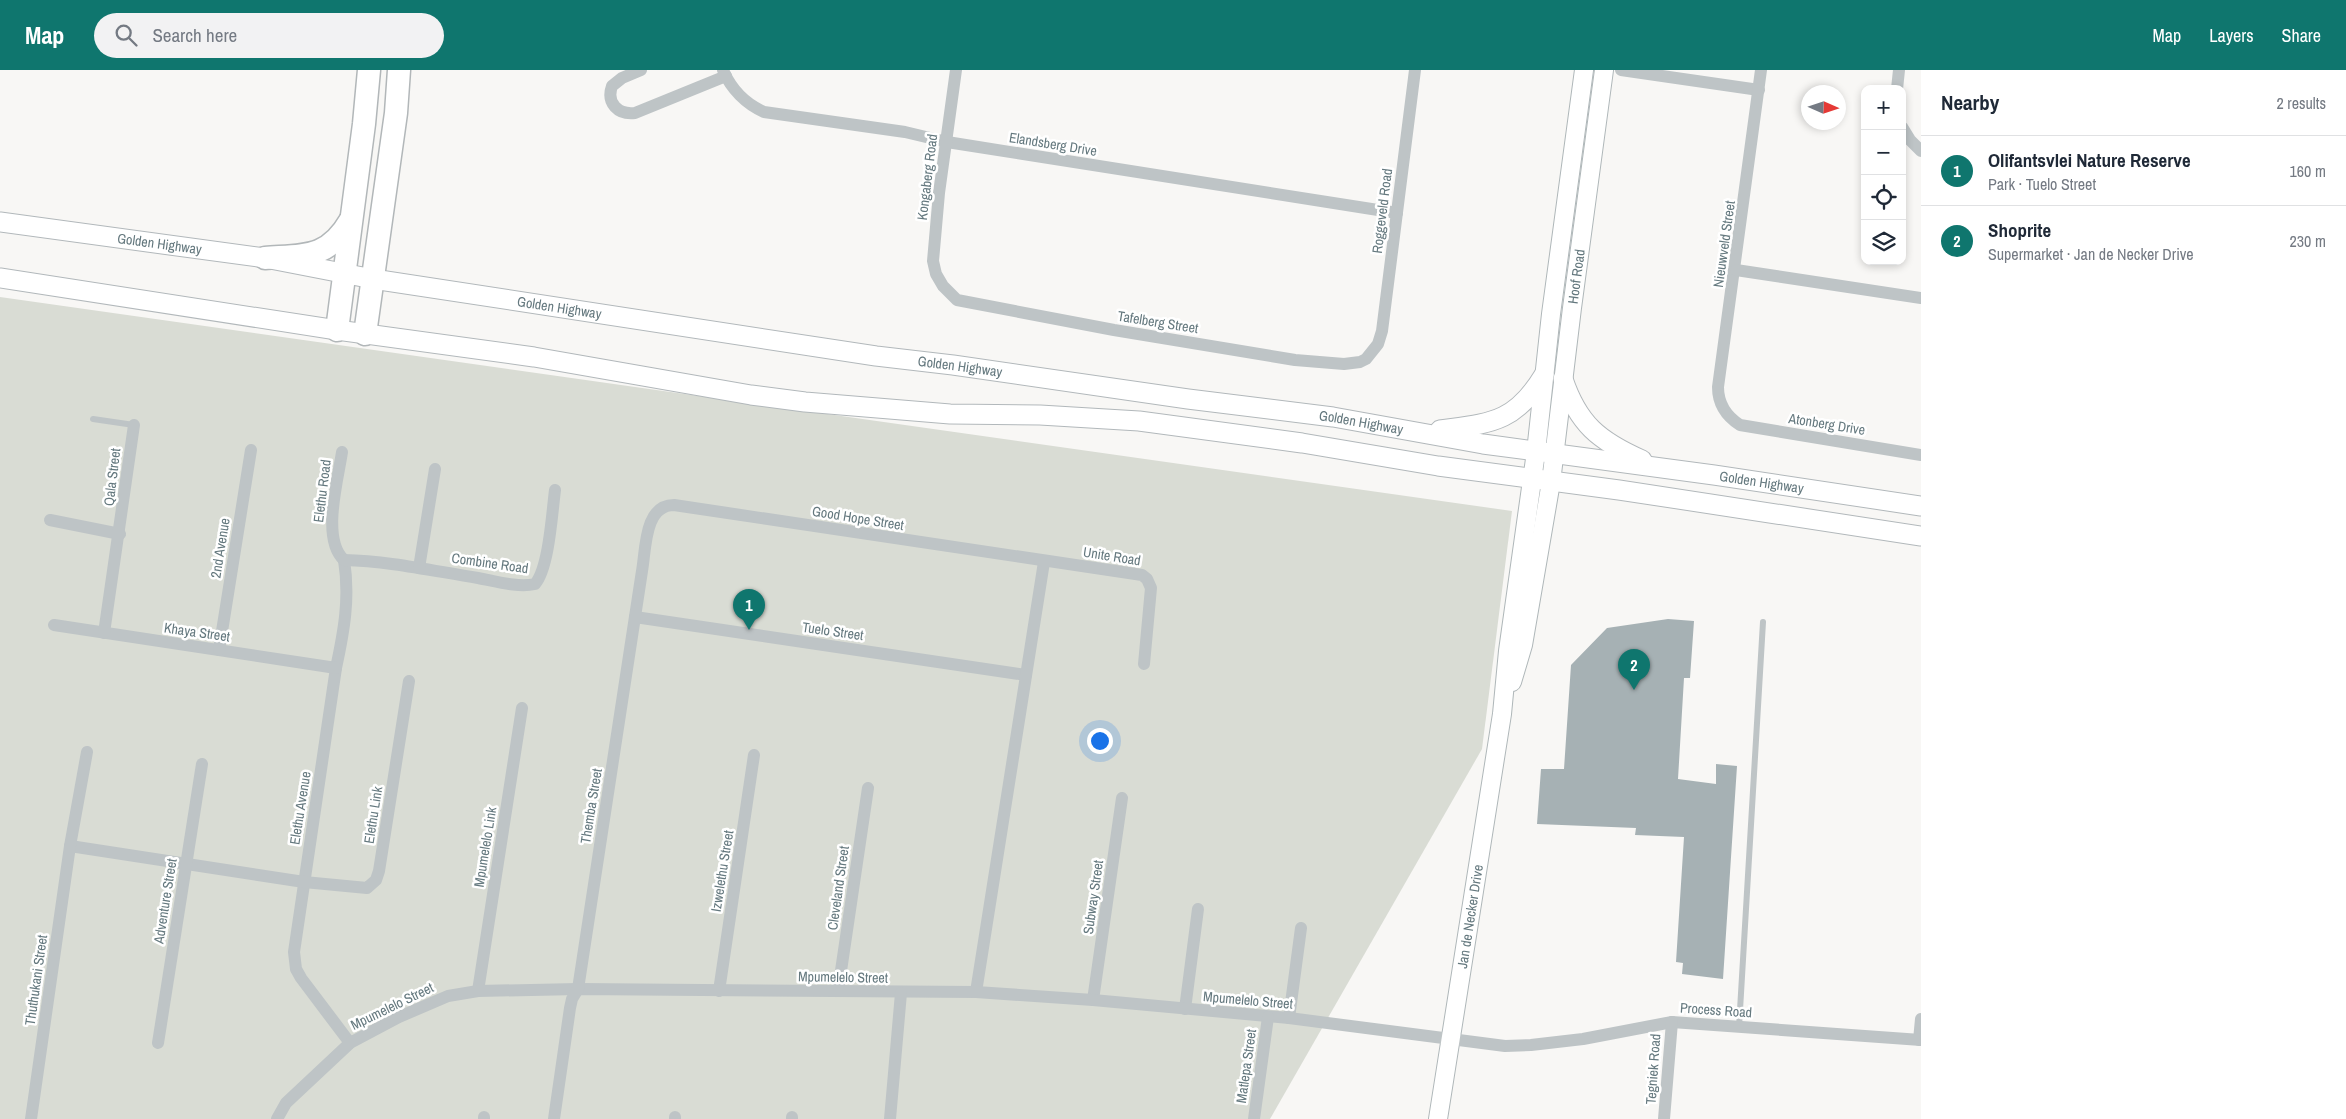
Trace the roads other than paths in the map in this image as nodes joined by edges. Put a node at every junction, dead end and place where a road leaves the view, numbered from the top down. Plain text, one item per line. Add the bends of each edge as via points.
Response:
1 (369, 70) edge
2 (399, 70) edge
3 (641, 70) edge
4 (956, 70) edge
5 (1415, 70) edge
6 (1584, 70) edge
7 (1604, 70) edge
8 (1621, 70) edge
9 (1761, 70) edge
10 (1900, 70) edge
11 (724, 73) edge
12 (1898, 85) edge
13 (1759, 90) junction
14 (1904, 130) edge
15 (946, 142) junction
16 (1921, 150) edge
17 (1397, 213) junction
18 (351, 219) junction
19 (0, 222) edge
20 (265, 258) junction
21 (1736, 270) junction
22 (343, 274) junction
23 (0, 278) edge
24 (373, 280) junction
25 (943, 286) joint
26 (1921, 298) edge
27 (337, 330) junction
28 (365, 334) junction
29 (1371, 354) joint
30 (1553, 377) junction
31 (1730, 418) joint
32 (92, 419) dead end
33 (134, 425) joint
34 (1426, 432) junction
35 (250, 450) dead end
36 (342, 452) dead end
37 (1536, 452) junction
38 (1554, 454) junction
39 (1921, 455) edge
40 (1657, 467) junction
41 (435, 469) dead end
42 (1532, 480) junction
43 (1551, 482) junction
44 (555, 490) dead end
45 (667, 505) joint
46 (1921, 506) edge
47 (50, 520) dead end
48 (120, 534) junction
49 (1921, 536) edge
50 (344, 560) junction
51 (1044, 562) junction
52 (419, 568) junction
53 (635, 617) junction
54 (1763, 622) dead end
55 (54, 625) dead end
56 (104, 633) junction
57 (219, 650) junction
58 (1144, 664) dead end
59 (336, 668) junction
60 (1026, 675) junction
61 (409, 681) dead end
62 (522, 708) dead end
63 (1502, 714) junction
64 (87, 752) dead end
65 (754, 755) dead end
66 (202, 764) dead end
67 (868, 788) dead end
68 (1122, 798) dead end
69 (70, 846) junction
70 (186, 864) junction
71 (304, 882) junction
72 (1198, 909) dead end
73 (1301, 928) dead end
74 (578, 989) junction
75 (478, 991) junction
76 (719, 991) junction
77 (838, 991) junction
78 (976, 992) junction
79 (901, 993) junction
80 (1093, 1000) junction
81 (1185, 1009) junction
82 (1268, 1017) junction
83 (1289, 1018) junction
84 (1921, 1019) edge
85 (1672, 1022) junction
86 (1739, 1027) junction
87 (1450, 1040) junction
88 (1920, 1040) edge
89 (158, 1043) dead end
90 (350, 1043) junction
91 (31, 1119) edge
92 (277, 1119) edge
93 (554, 1119) edge
94 (890, 1119) edge
95 (1254, 1119) edge
96 (1438, 1119) edge
97 (1664, 1119) edge

1 - 18 highway
2 - 24 highway
3 - 11 street via 612,86 610,98 623,113 635,113
4 - 15 street, Kongaberg Road
5 - 17 street, Roggeveld Road
6 - 30 main road, Hoof Road via 1550,314
7 - 30 main road, Hoof Road
8 - 13 street
9 - 13 street, Nieuwveld Street
10 - 12 street
11 - 15 street, Elandsberg Drive via 742,97 764,112 905,132
13 - 21 street, Nieuwveld Street
14 - 16 street
15 - 17 street, Elandsberg Drive
15 - 25 street, Kongaberg Road via 933,261
17 - 29 street, Roggeveld Road via 1382,331
18 - 20 highway via 338,239 324,250
18 - 22 highway
19 - 20 main road, Golden Highway
20 - 22 main road, Golden Highway
21 - 26 street
21 - 31 street, Nieuwveld Street via 1718,391 1721,406
22 - 24 main road, Golden Highway
22 - 27 highway
23 - 27 main road
24 - 28 highway
24 - 34 main road, Golden Highway via 876,356
25 - 29 street, Tafelberg Street via 962,302 1295,360 1344,364 1360,362
27 - 28 main road
28 - 42 main road via 534,357 805,402 950,414 1139,421
30 - 34 main road via 1512,413 1493,422
30 - 37 main road, Hoof Road
30 - 38 main road, Hoof Road
30 - 40 main road via 1596,434
31 - 39 street, Atonberg Drive via 1747,427
32 - 33 lane
33 - 48 street, Qala Street
34 - 37 main road, Golden Highway
35 - 57 street, 2nd Avenue
36 - 50 street, Elethu Road via 332,530 335,550
37 - 38 main road, Golden Highway
37 - 42 main road, Hoof Road
38 - 40 main road, Golden Highway
38 - 43 main road, Hoof Road
40 - 46 main road, Golden Highway
41 - 52 street
42 - 43 main road
42 - 63 main road, Jan de Necker Drive
43 - 49 main road
43 - 63 main road, Jan de Necker Drive via 1523,644
44 - 52 street, Combine Road via 544,563 535,584
45 - 51 street, Good Hope Street
45 - 53 street, Themba Street via 656,511 651,521
47 - 48 street
48 - 56 street, Qala Street
50 - 52 street, Combine Road
50 - 59 street, Elethu Avenue via 347,607
51 - 58 street, Unite Road via 1139,575 1147,579 1151,588
51 - 60 street
53 - 60 street, Tuelo Street
53 - 74 street, Themba Street
54 - 86 lane
55 - 56 street, Khaya Street
56 - 57 street, Khaya Street
57 - 59 street, Khaya Street
59 - 71 street, Elethu Avenue
60 - 78 street
61 - 71 street, Elethu Link via 376,880 364,889
62 - 75 street, Mpumelelo Link
63 - 87 main road, Jan de Necker Drive
64 - 69 street, Thuthukani Street
65 - 76 street, Izwelethu Street
66 - 70 street, Adventure Street
67 - 77 street, Cleveland Street
68 - 80 street, Subway Street
69 - 70 street
69 - 91 street, Thuthukani Street
70 - 71 street
70 - 89 street, Adventure Street
71 - 90 street, Elethu Avenue via 295,940 296,969
72 - 81 street
73 - 83 street
74 - 75 street, Mpumelelo Street
74 - 76 street, Mpumelelo Street
74 - 93 street, Themba Street via 570,1008
75 - 90 street, Mpumelelo Street via 448,996
76 - 77 street, Mpumelelo Street
77 - 79 street, Mpumelelo Street
78 - 79 street, Mpumelelo Street
78 - 80 street, Mpumelelo Street
79 - 94 street
80 - 81 street, Mpumelelo Street
81 - 82 street, Mpumelelo Street
82 - 83 street, Mpumelelo Street
82 - 95 street, Matlepa Street
83 - 87 street, Mpumelelo Street
84 - 88 street
85 - 86 street, Process Road
85 - 87 street, Process Road via 1531,1045 1505,1046
85 - 97 street, Tegniek Road
86 - 88 street, Process Road
87 - 96 main road, Jan de Necker Drive
90 - 92 street, Mpumelelo Street via 286,1103

